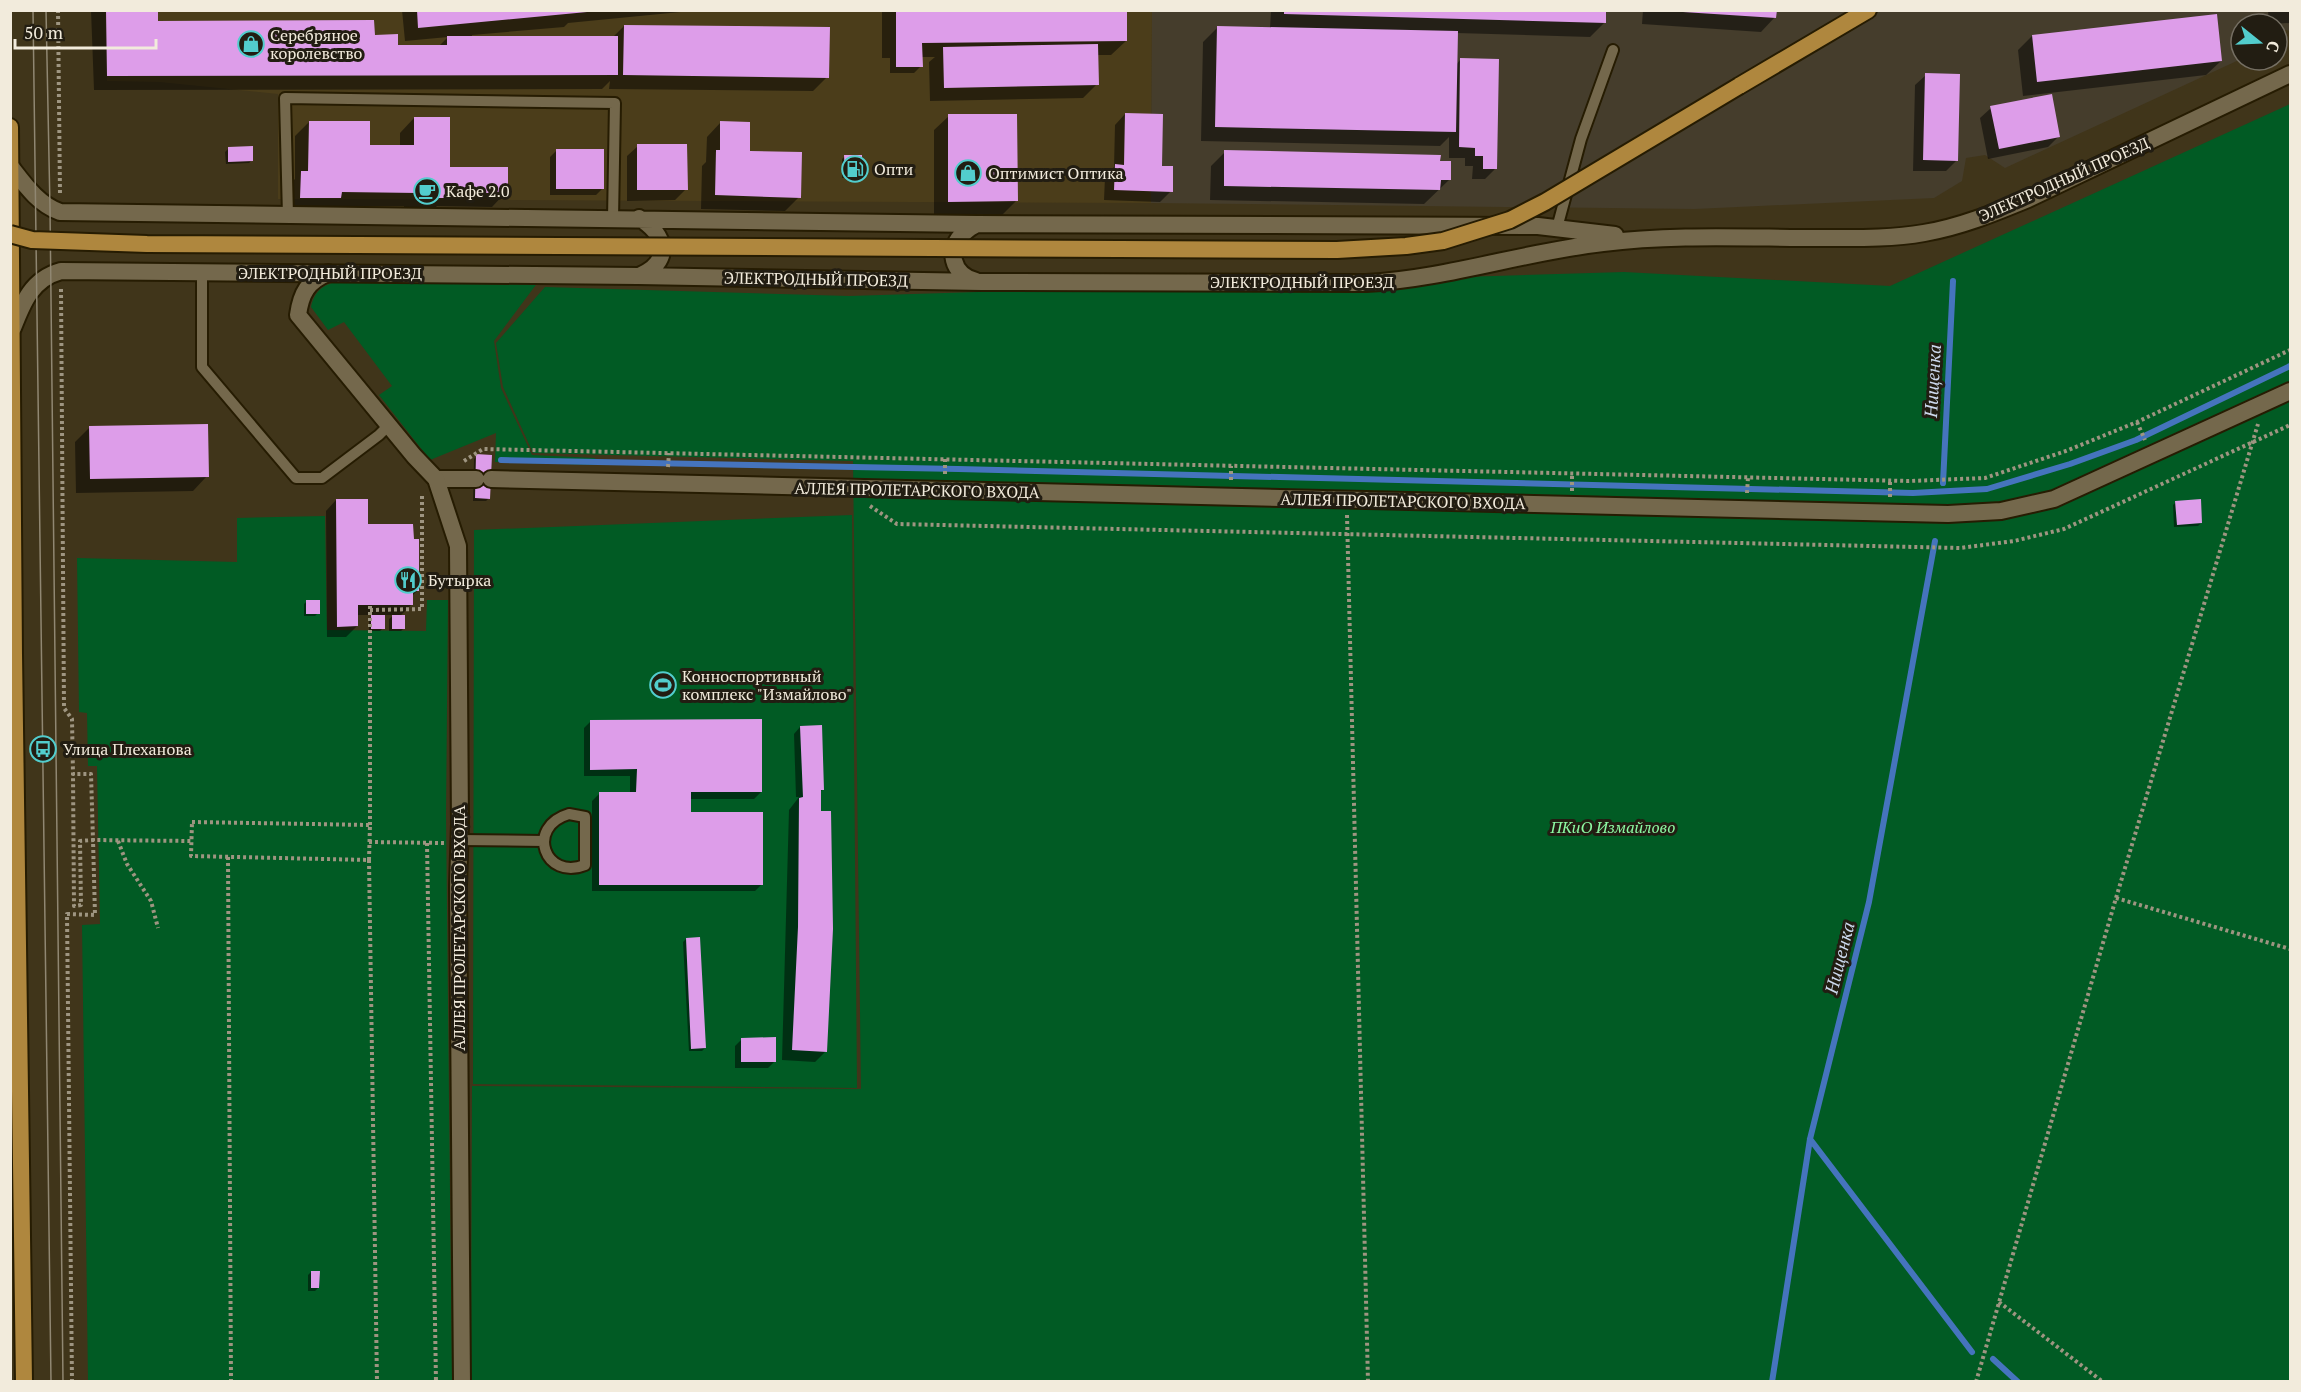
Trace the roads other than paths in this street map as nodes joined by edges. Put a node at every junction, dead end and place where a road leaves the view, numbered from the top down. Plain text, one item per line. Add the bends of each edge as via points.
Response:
1 (1868, 10) edge
2 (1613, 50) dead end
3 (2290, 74) edge
4 (10, 127) edge
5 (11, 167) edge
6 (288, 216) junction
7 (639, 218) junction
8 (612, 219) junction
9 (977, 224) junction
10 (1557, 228) junction
11 (10, 234) edge
12 (1646, 239) junction
13 (202, 273) junction
14 (328, 273) junction
15 (638, 276) junction
16 (981, 282) junction
17 (13, 327) junction
18 (2290, 391) edge
19 (389, 425) junction
20 (436, 479) junction
21 (543, 841) junction
22 (454, 842) junction
23 (24, 1382) edge
24 (462, 1382) edge

1 - 11 main road, bridge via 1510,220 1443,241 1406,246 1325,250 147,244 32,240
2 - 10 lane via 1581,139
3 - 12 street, ЭЛЕКТРОДНЫЙ ПРОЕЗД via 2028,199 1961,224 1925,233 1881,237
4 - 5 main road
5 - 6 street, ЭЛЕКТРОДНЫЙ ПРОЕЗД via 36,198 60,212
5 - 17 main road
6 - 8 street, ЭЛЕКТРОДНЫЙ ПРОЕЗД
6 - 8 lane via 285,98 615,103
7 - 8 street, ЭЛЕКТРОДНЫЙ ПРОЕЗД
7 - 9 street, ЭЛЕКТРОДНЫЙ ПРОЕЗД
7 - 15 street via 651,226 662,247 652,270
9 - 10 street, ЭЛЕКТРОДНЫЙ ПРОЕЗД
9 - 16 street via 963,232 956,242 954,265 959,273
10 - 12 street, ЭЛЕКТРОДНЫЙ ПРОЕЗД
12 - 16 street, ЭЛЕКТРОДНЫЙ ПРОЕЗД via 1533,254 1400,281
13 - 14 street, ЭЛЕКТРОДНЫЙ ПРОЕЗД
13 - 17 street, ЭЛЕКТРОДНЫЙ ПРОЕЗД via 50,274 23,301
13 - 19 lane via 202,367 296,478 322,478
14 - 15 street, ЭЛЕКТРОДНЫЙ ПРОЕЗД
14 - 19 street, АЛЛЕЯ ПРОЛЕТАРСКОГО ВХОДА via 308,286 298,315
15 - 16 street, ЭЛЕКТРОДНЫЙ ПРОЕЗД
17 - 23 main road
18 - 20 street, АЛЛЕЯ ПРОЛЕТАРСКОГО ВХОДА via 2054,499 2001,511 1948,514
19 - 20 street, АЛЛЕЯ ПРОЛЕТАРСКОГО ВХОДА
20 - 22 street, АЛЛЕЯ ПРОЛЕТАРСКОГО ВХОДА via 458,546
21 - 21 lane via 550,859 557,865 585,865 585,817 559,817 550,824
21 - 22 lane
22 - 24 street, АЛЛЕЯ ПРОЛЕТАРСКОГО ВХОДА via 458,886

